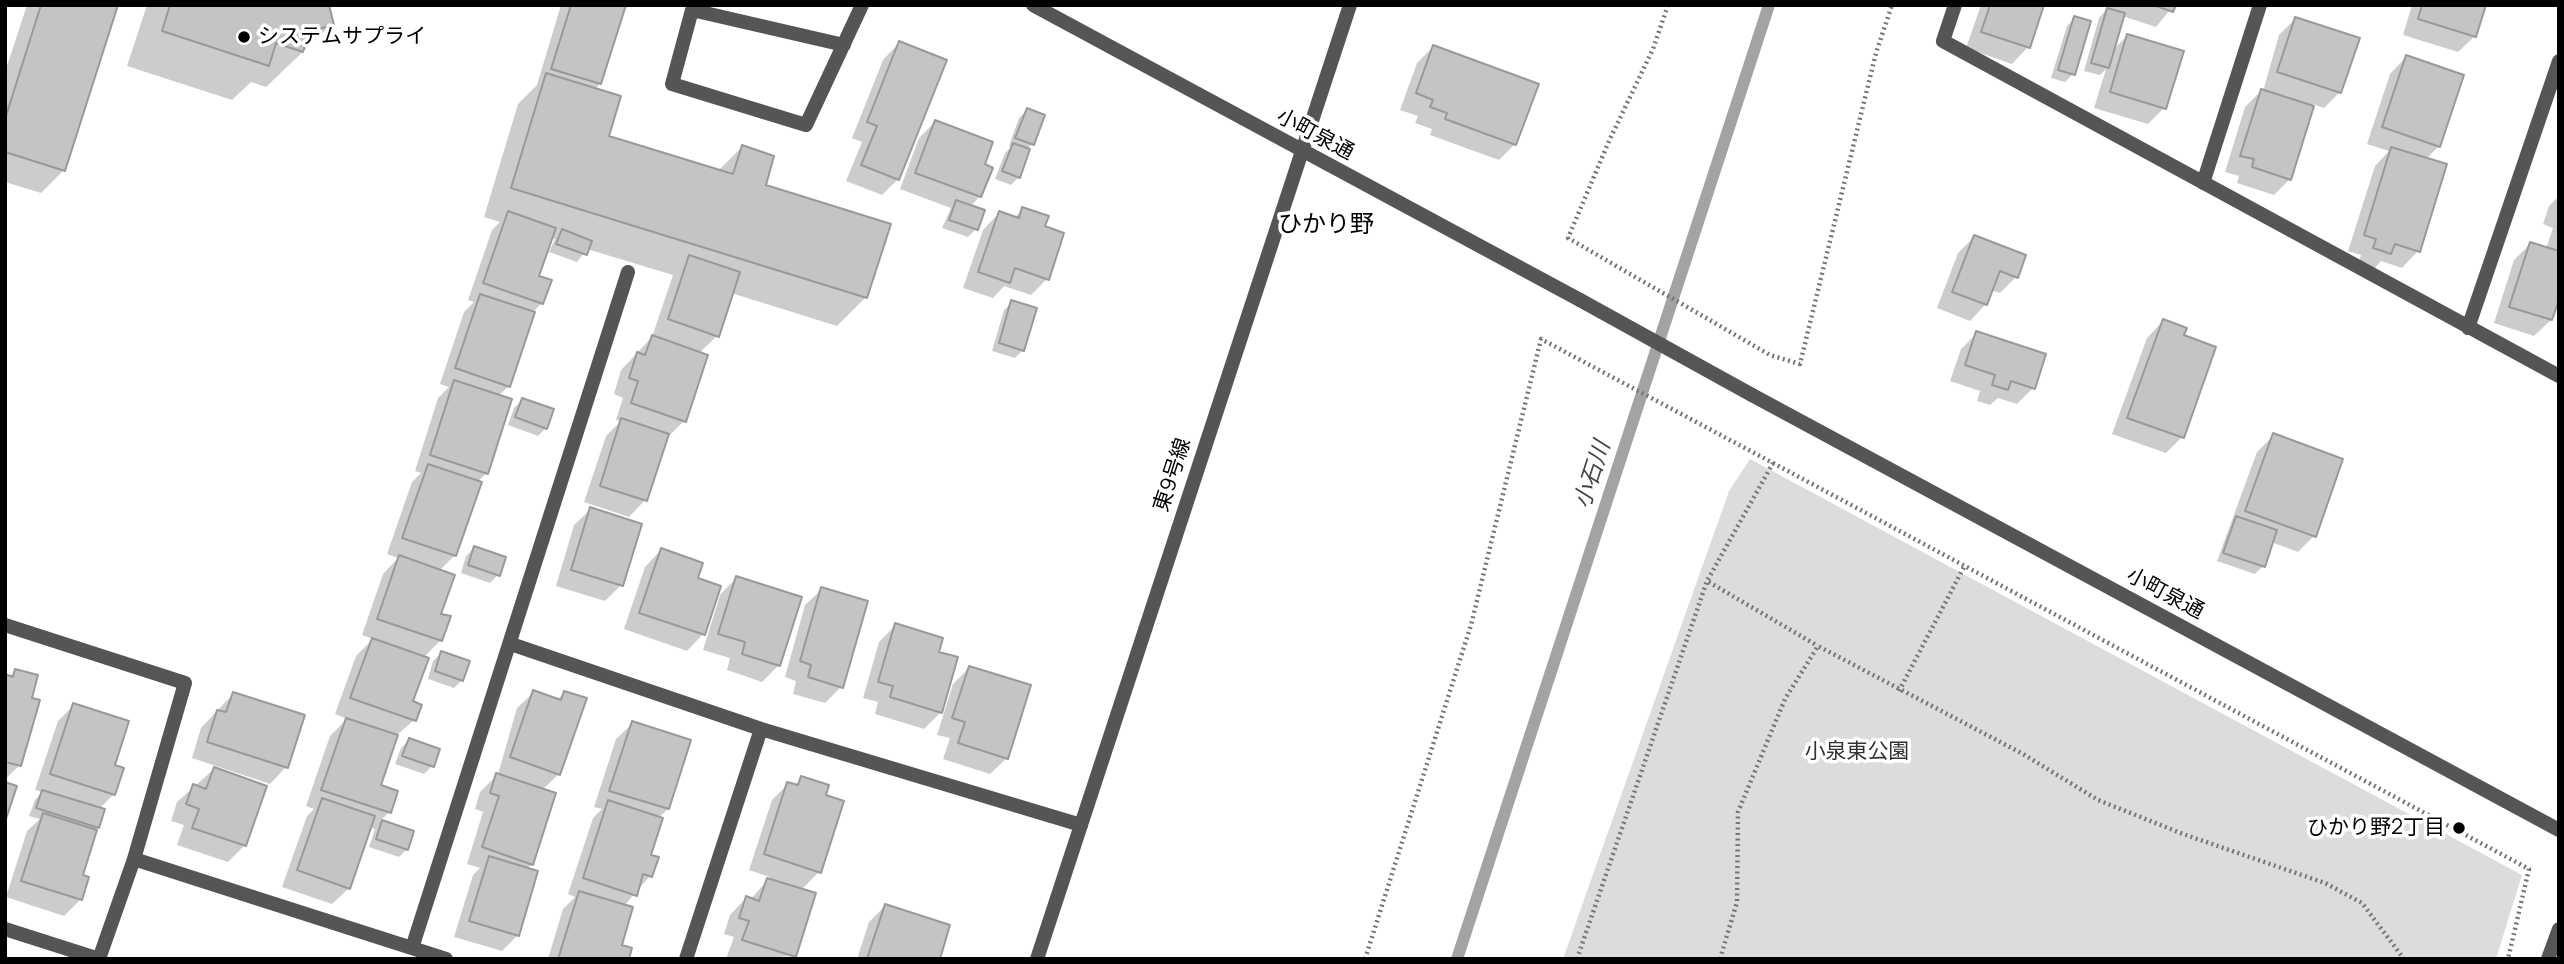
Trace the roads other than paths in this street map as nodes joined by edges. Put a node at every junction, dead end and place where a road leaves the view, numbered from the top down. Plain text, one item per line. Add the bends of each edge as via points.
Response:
1 (862, 5) edge
2 (1033, 5) edge
3 (1350, 5) edge
4 (1955, 5) edge
5 (2260, 5) edge
6 (844, 45) junction
7 (2559, 61) edge
8 (1301, 152) junction
9 (2203, 183) junction
10 (628, 272) dead end
11 (2468, 328) junction
12 (2559, 376) edge
13 (5, 625) edge
14 (511, 644) junction
15 (761, 729) junction
16 (1081, 825) junction
17 (2559, 830) edge
18 (134, 859) junction
19 (5, 929) edge
20 (2559, 929) edge
21 (412, 948) junction
22 (99, 959) edge
23 (446, 959) edge
24 (686, 959) edge
25 (1037, 959) edge
26 (2548, 959) edge

1 - 6 street
2 - 8 street, 小町泉通
3 - 8 street, 東9号線
4 - 9 street via 1943,41
5 - 9 street
6 - 6 street via 806,125 672,84 692,10
7 - 11 street
8 - 16 street, 東9号線
8 - 17 street, 小町泉通
9 - 11 street
10 - 14 street
11 - 12 street
13 - 18 street via 185,683
14 - 15 street
14 - 21 street
15 - 16 street
15 - 24 street
16 - 25 street, 東9号線
18 - 21 street
18 - 22 street
19 - 22 street
20 - 26 street
21 - 23 street

